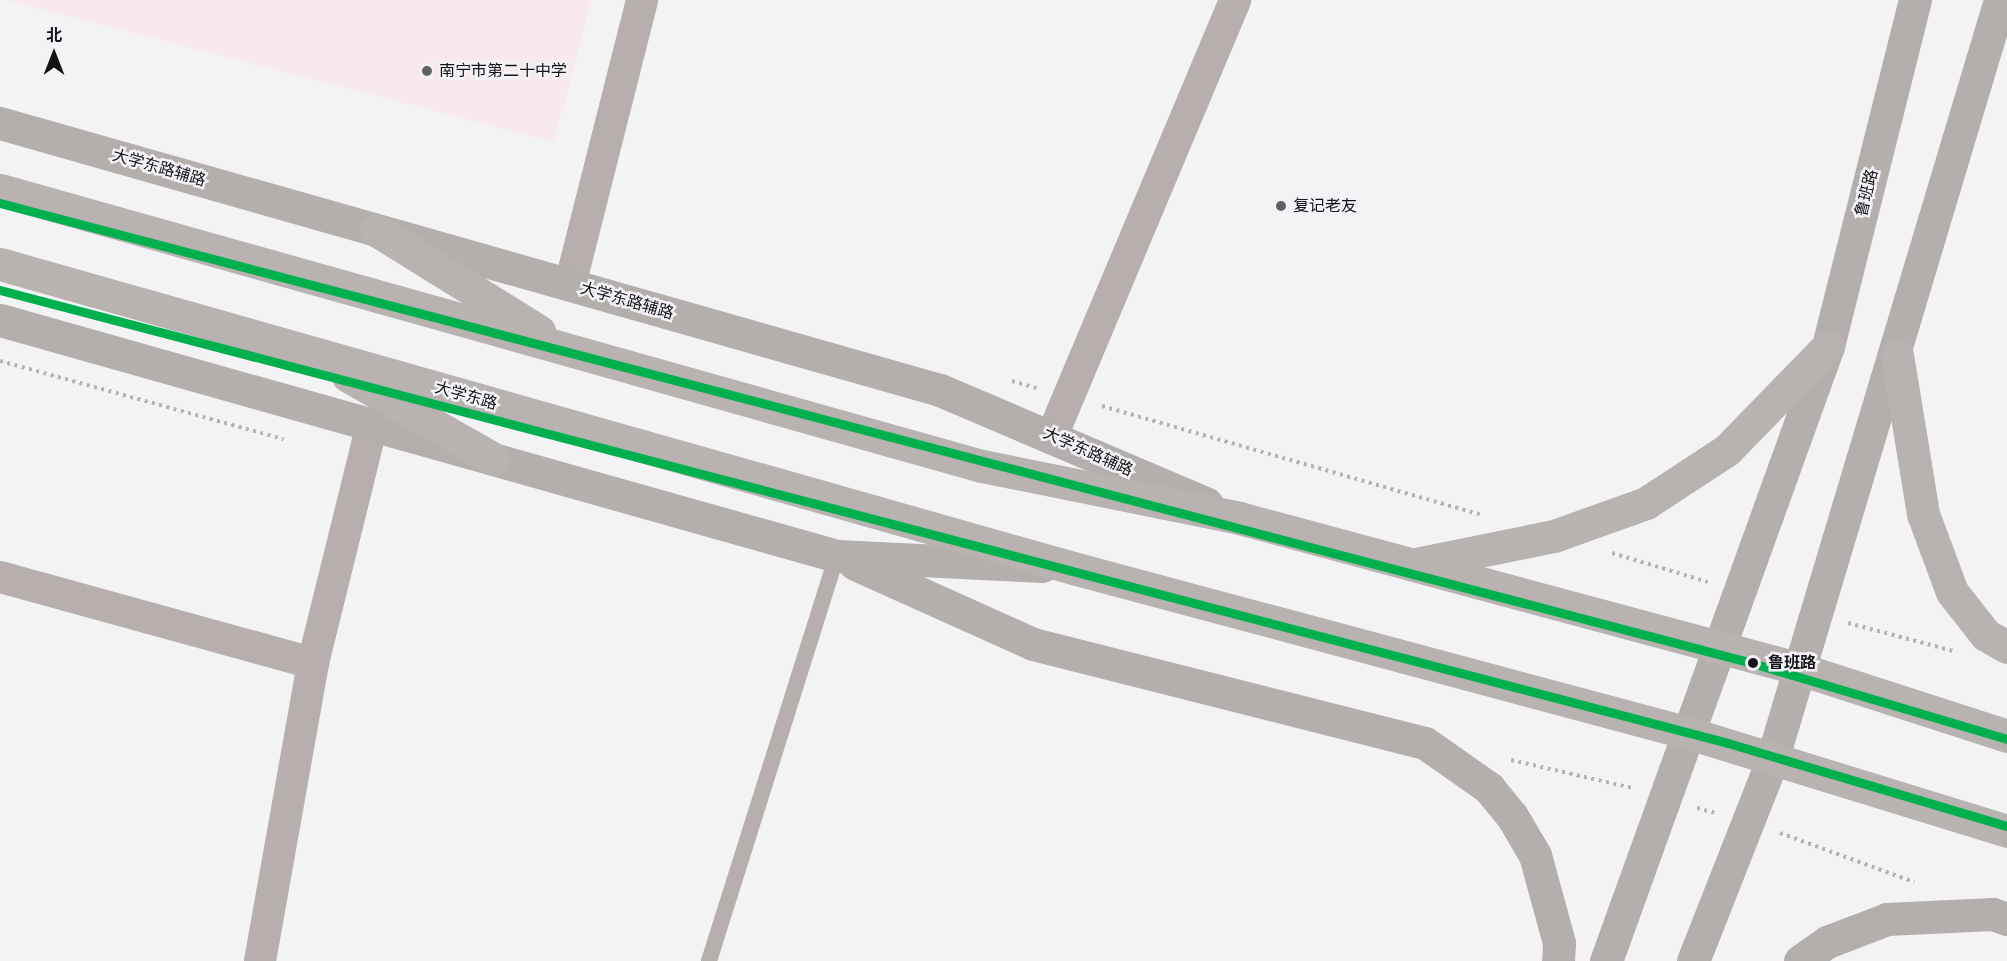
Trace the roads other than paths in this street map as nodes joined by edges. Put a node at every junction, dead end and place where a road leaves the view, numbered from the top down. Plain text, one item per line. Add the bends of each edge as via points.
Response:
1 (642, 0) edge
2 (1235, 0) edge
3 (1916, 0) edge
4 (2000, 0) edge
5 (0, 123) edge
6 (0, 190) edge
7 (376, 230) junction
8 (0, 264) edge
9 (570, 285) junction
10 (0, 320) edge
11 (1828, 346) junction
12 (302, 350) junction
13 (571, 350) junction
14 (1897, 355) junction
15 (372, 424) junction
16 (1052, 436) junction
17 (494, 459) junction
18 (1239, 518) junction
19 (837, 556) junction
20 (1408, 566) junction
21 (1073, 568) junction
22 (0, 577) edge
23 (2007, 647) edge
24 (1722, 649) junction
25 (313, 663) junction
26 (1800, 669) junction
27 (1692, 734) junction
28 (2007, 736) edge
29 (1772, 760) junction
30 (2007, 831) edge
31 (2007, 919) edge
32 (260, 961) edge
33 (709, 961) edge
34 (1558, 961) edge
35 (1606, 961) edge
36 (1693, 961) edge
37 (1800, 961) edge

1 - 9 street
2 - 16 street
3 - 11 main road, 鲁班路
4 - 14 main road
5 - 7 main road, 大学东路辅路
6 - 13 main road
7 - 9 main road, 大学东路辅路
7 - 13 main road
8 - 12 main road, 大学东路
9 - 16 main road, 大学东路辅路 via 940,390
10 - 15 main road
11 - 20 main road via 1727,450 1646,503 1554,536
11 - 24 main road, 鲁班路
12 - 17 main road
12 - 21 main road, 大学东路
13 - 18 main road via 982,466
14 - 23 main road via 1923,514 1952,592 1986,635
14 - 26 main road
15 - 17 main road
15 - 25 street
16 - 18 main road, 大学东路辅路
17 - 19 main road
18 - 20 main road
19 - 21 main road
19 - 33 lane
19 - 34 main road via 1034,644 1425,743 1489,788 1512,816 1535,855 1559,943
20 - 24 main road
21 - 27 main road, 大学东路
22 - 25 street
24 - 26 main road
24 - 27 main road, 鲁班路
25 - 32 street
26 - 28 main road
26 - 29 main road
27 - 29 main road, 大学东路
27 - 35 main road, 鲁班路
29 - 30 main road, 大学东路
29 - 36 main road
31 - 37 main road via 1993,914 1887,919 1827,942

